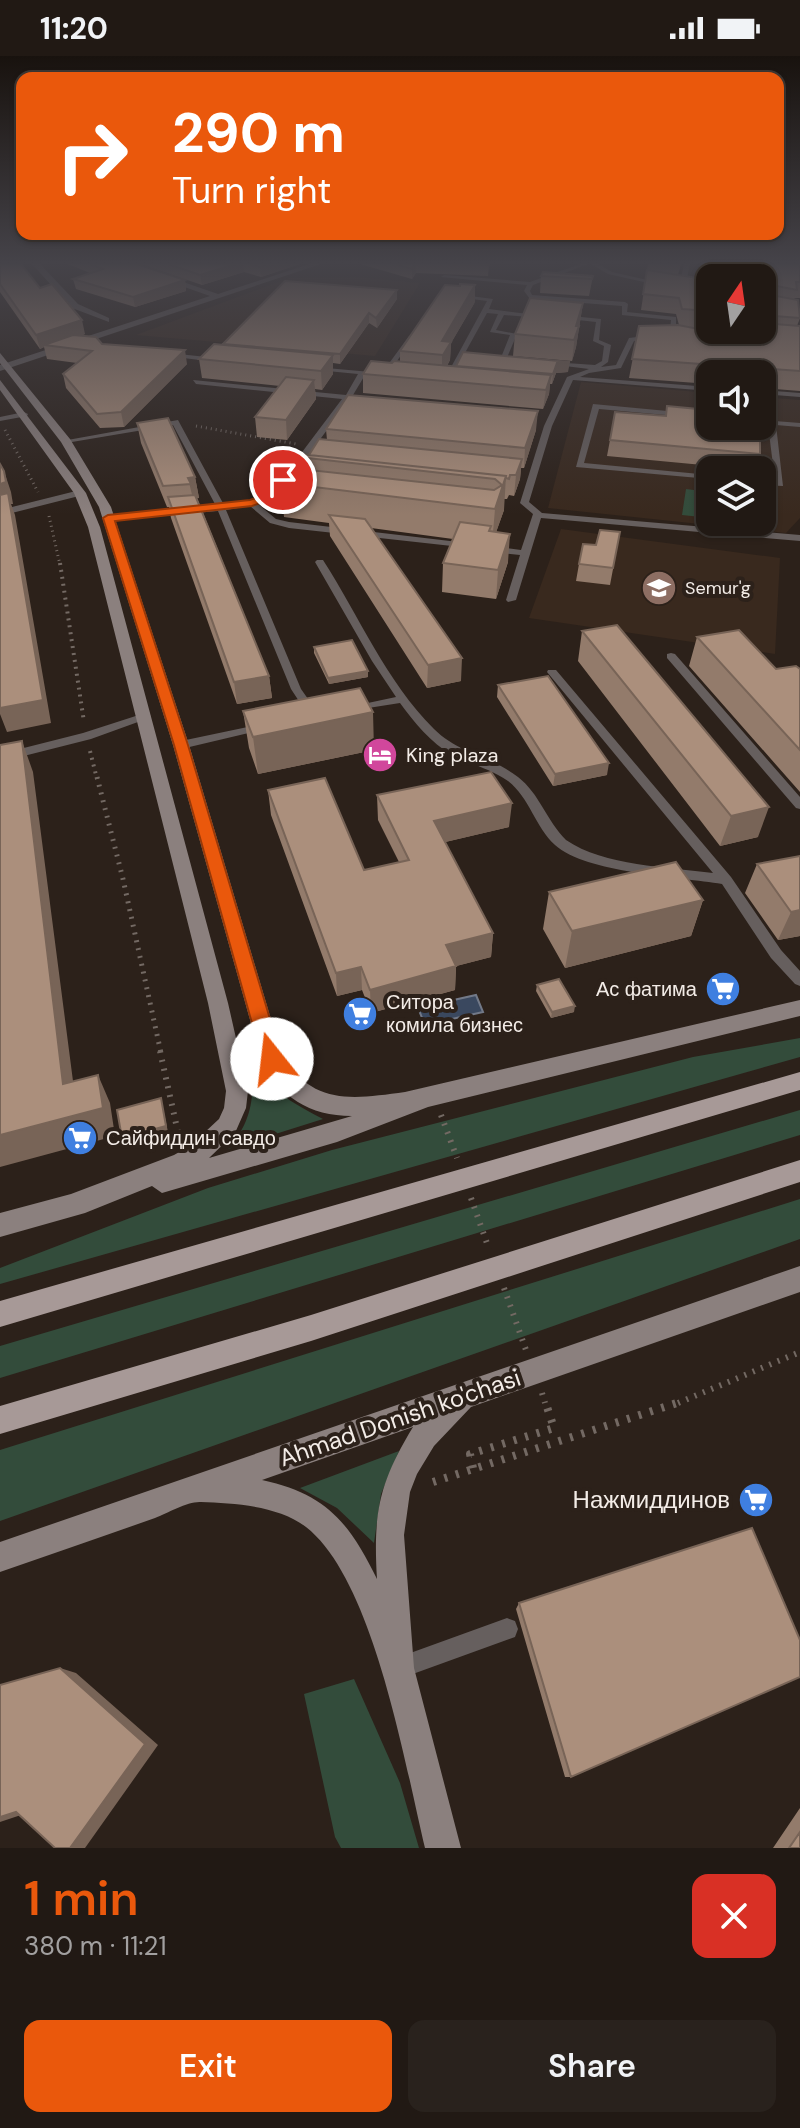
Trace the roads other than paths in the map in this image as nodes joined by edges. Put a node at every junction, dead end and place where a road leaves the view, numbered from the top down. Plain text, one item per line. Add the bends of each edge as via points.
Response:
1 (65, 348) edge
2 (403, 348) edge
3 (465, 348) edge
4 (508, 348) edge
5 (608, 348) edge
6 (627, 348) edge
7 (167, 354) edge
8 (460, 356) junction
9 (475, 357) edge
10 (214, 359) junction
11 (489, 359) edge
12 (503, 360) junction
13 (229, 361) edge
14 (517, 361) edge
15 (545, 364) edge
16 (303, 367) edge
17 (2, 368) edge
18 (587, 369) junction
19 (363, 372) junction
20 (385, 374) junction
21 (400, 376) edge
22 (431, 378) edge
23 (570, 379) junction
24 (446, 380) junction
25 (461, 381) edge
26 (696, 388) edge
27 (548, 389) edge
28 (563, 390) junction
29 (776, 393) edge
30 (800, 395) edge
31 (348, 397) junction
32 (364, 398) edge
33 (338, 408) junction
34 (353, 409) edge
35 (24, 414) junction
36 (537, 414) edge
37 (553, 415) junction
38 (696, 416) edge
39 (0, 421) edge
40 (776, 423) edge
41 (533, 425) edge
42 (800, 425) edge
43 (548, 426) junction
44 (66, 441) junction
45 (306, 449) junction
46 (320, 453) edge
47 (776, 465) edge
48 (518, 473) edge
49 (533, 475) junction
50 (696, 476) edge
51 (283, 480) junction
52 (298, 482) edge
53 (776, 484) edge
54 (80, 493) junction
55 (275, 494) junction
56 (292, 496) edge
57 (252, 503) junction
58 (516, 507) dead end
59 (221, 508) junction
60 (534, 511) junction
61 (0, 513) edge
62 (108, 518) junction
63 (800, 538) edge
64 (525, 553) junction
65 (320, 562) dead end
66 (511, 600) dead end
67 (671, 656) dead end
68 (552, 672) dead end
69 (403, 699) junction
70 (344, 711) edge
71 (329, 713) edge
72 (145, 716) junction
73 (314, 716) junction
74 (299, 719) edge
75 (268, 726) edge
76 (181, 745) junction
77 (0, 758) edge
78 (521, 785) junction
79 (506, 787) dead end
80 (800, 805) edge
81 (726, 880) junction
82 (679, 889) edge
83 (800, 980) edge
84 (800, 1008) edge
85 (800, 1081) edge
86 (427, 1098) junction
87 (800, 1171) edge
88 (73, 1205) junction
89 (0, 1225) edge
90 (800, 1279) edge
91 (0, 1314) edge
92 (468, 1395) junction
93 (0, 1420) edge
94 (192, 1490) junction
95 (0, 1557) edge
96 (507, 1629) dead end
97 (398, 1668) junction
98 (443, 1848) edge

1 - 17 street
2 - 20 lane
3 - 8 lane
4 - 12 lane
5 - 18 lane via 605,362
6 - 18 lane via 619,367
7 - 10 lane
8 - 9 lane
8 - 24 lane
10 - 13 lane
10 - 31 lane via 196,382
11 - 12 lane
12 - 14 lane
15 - 18 lane
16 - 19 lane
17 - 35 main road
17 - 44 main road
18 - 23 lane
19 - 20 lane
19 - 31 lane
20 - 21 lane
22 - 24 lane
23 - 26 lane
23 - 28 lane
24 - 25 lane
27 - 28 lane
28 - 37 lane
29 - 30 lane
31 - 32 lane
31 - 33 lane
33 - 34 lane
33 - 45 lane
35 - 39 lane
35 - 54 main road
36 - 37 lane
37 - 43 lane
38 - 50 lane via 596,406 579,465
40 - 42 lane
41 - 43 lane
43 - 49 lane
44 - 59 lane via 175,422
44 - 62 main road via 97,489
45 - 46 lane
45 - 51 lane
47 - 53 lane via 780,484
48 - 49 lane
49 - 60 lane via 524,503
51 - 52 lane
51 - 55 lane
54 - 61 lane
54 - 72 main road
55 - 56 lane
55 - 57 lane
57 - 59 lane
57 - 64 lane via 273,521 289,525
58 - 60 lane
59 - 62 lane
59 - 73 lane via 296,689
60 - 63 lane
60 - 64 lane
62 - 76 main road
64 - 66 lane
65 - 69 lane
67 - 80 lane
68 - 81 lane
69 - 70 lane
69 - 78 lane via 449,747 500,769
71 - 73 lane
72 - 77 lane
72 - 88 main road via 218,1003 237,1091 235,1108 227,1126 182,1163
73 - 74 lane
75 - 76 lane
76 - 86 main road via 280,1076 292,1089 326,1105 359,1107
78 - 79 lane
78 - 81 lane via 569,849
81 - 82 lane
81 - 83 lane
84 - 86 main road
85 - 91 main road
86 - 88 main road via 322,1137
87 - 93 main road via 311,1328
88 - 89 main road
90 - 92 main road, Ahmad Donish ko'chasi
92 - 94 main road, Ahmad Donish ko'chasi
92 - 97 main road via 424,1436 395,1491 389,1535
94 - 95 main road, Ahmad Donish ko'chasi
94 - 97 main road via 262,1495 316,1516 350,1558
96 - 97 lane
97 - 98 main road

